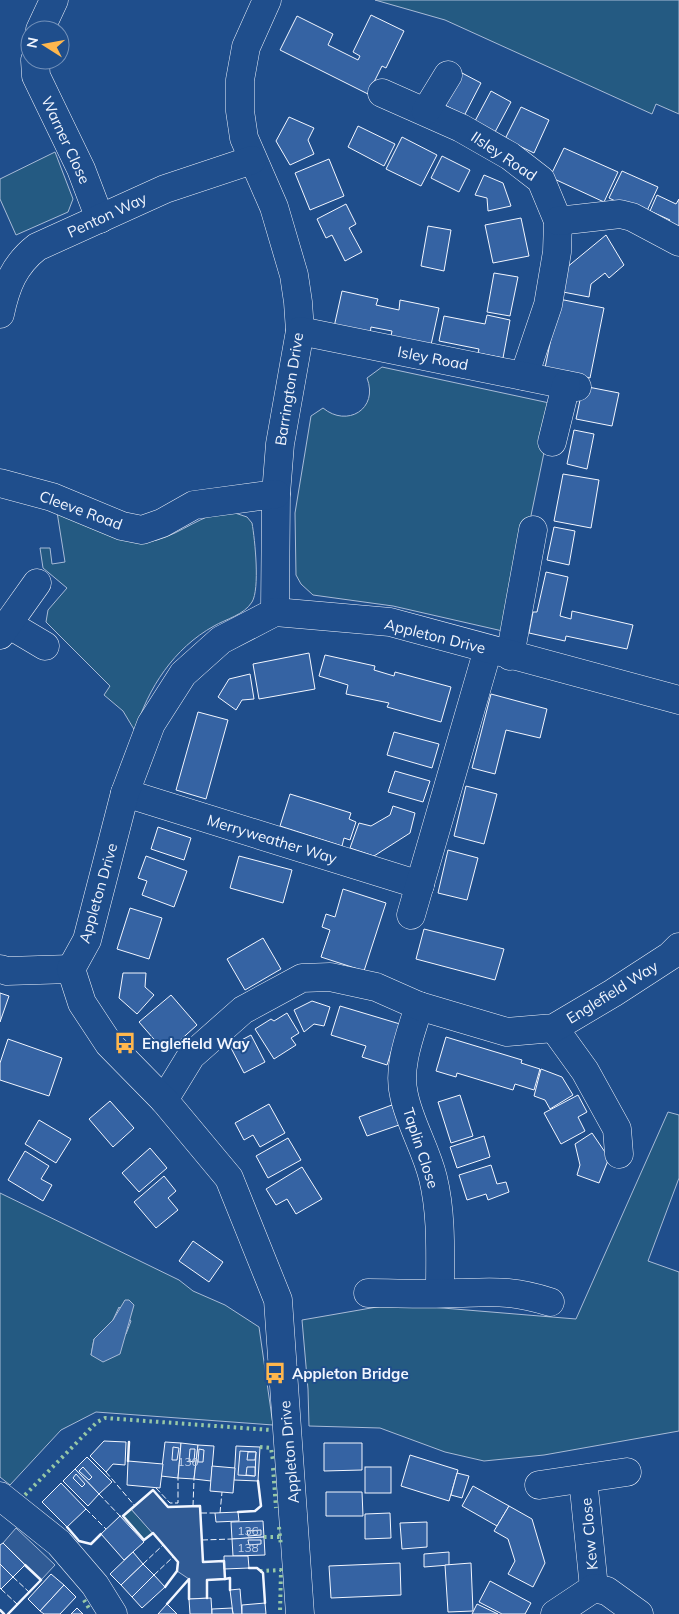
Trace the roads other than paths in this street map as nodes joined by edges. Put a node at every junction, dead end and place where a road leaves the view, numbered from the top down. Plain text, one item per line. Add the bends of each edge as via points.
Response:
1 (54, 0) edge
2 (267, 0) edge
3 (45, 20) edge
4 (36, 70) edge
5 (448, 75) dead end
6 (382, 93) dead end
7 (426, 111) junction
8 (252, 160) junction
9 (100, 219) junction
10 (558, 222) junction
11 (679, 242) edge
12 (0, 314) edge
13 (300, 331) junction
14 (524, 376) junction
15 (552, 442) dead end
16 (0, 483) edge
17 (276, 494) junction
18 (533, 530) dead end
19 (37, 583) dead end
20 (275, 612) junction
21 (4, 630) edge
22 (45, 646) dead end
23 (499, 652) junction
24 (679, 700) edge
25 (125, 793) junction
26 (420, 885) junction
27 (411, 916) dead end
28 (676, 955) edge
29 (0, 969) edge
30 (72, 969) junction
31 (419, 1006) junction
32 (554, 1028) junction
33 (164, 1100) junction
34 (619, 1154) dead end
35 (440, 1292) junction
36 (368, 1293) dead end
37 (550, 1302) dead end
38 (627, 1472) dead end
39 (583, 1479) junction
40 (539, 1485) dead end
41 (0, 1496) edge
42 (594, 1588) junction
43 (113, 1614) edge
44 (300, 1614) edge
45 (555, 1614) edge
46 (639, 1614) edge

1 - 3 street
2 - 8 street, Barrington Drive via 246,46 240,80 244,138
4 - 9 street, Warner Close
5 - 7 street
6 - 7 street, Ilsley Road
7 - 10 street, Ilsley Road via 510,156 541,180
8 - 9 street, Penton Way via 165,189
8 - 13 street, Barrington Drive via 274,207 294,275
9 - 12 street, Penton Way via 37,247 25,257 8,282
10 - 11 street via 620,214
10 - 14 street, Ilsley Road via 557,252 548,305
13 - 14 street, Isley Road
13 - 17 street, Barrington Drive via 280,444
14 - 15 street, Isley Road via 571,386
16 - 17 street, Cleeve Road via 52,497 122,526 142,530 194,505
17 - 20 street, Barrington Drive
18 - 23 street
19 - 21 street
20 - 23 street, Appleton Drive via 390,622
20 - 25 street, Appleton Drive via 221,640 183,674 151,724
21 - 22 street
23 - 24 street, Appleton Drive
23 - 26 street
25 - 26 street, Merryweather Way
25 - 30 street, Appleton Drive via 87,940
26 - 27 street
28 - 32 street, Englefield Way
29 - 30 street
30 - 33 street, Appleton Drive via 82,1003 110,1044
31 - 32 street, Englefield Way via 507,1032
31 - 33 street, Englefield Way via 376,987 330,977 302,978 243,1010 191,1056
31 - 35 street, Taplin Close via 406,1048 403,1094 433,1178 439,1215
32 - 34 street, Englefield Way via 585,1071 617,1129
33 - 44 street, Appleton Drive via 229,1178 278,1300
35 - 36 street
35 - 37 street via 486,1290 522,1293
38 - 39 street, Kew Close
39 - 40 street, Kew Close
39 - 42 street, Kew Close
41 - 43 street via 59,1544 95,1585
42 - 45 street
42 - 46 street via 607,1591

